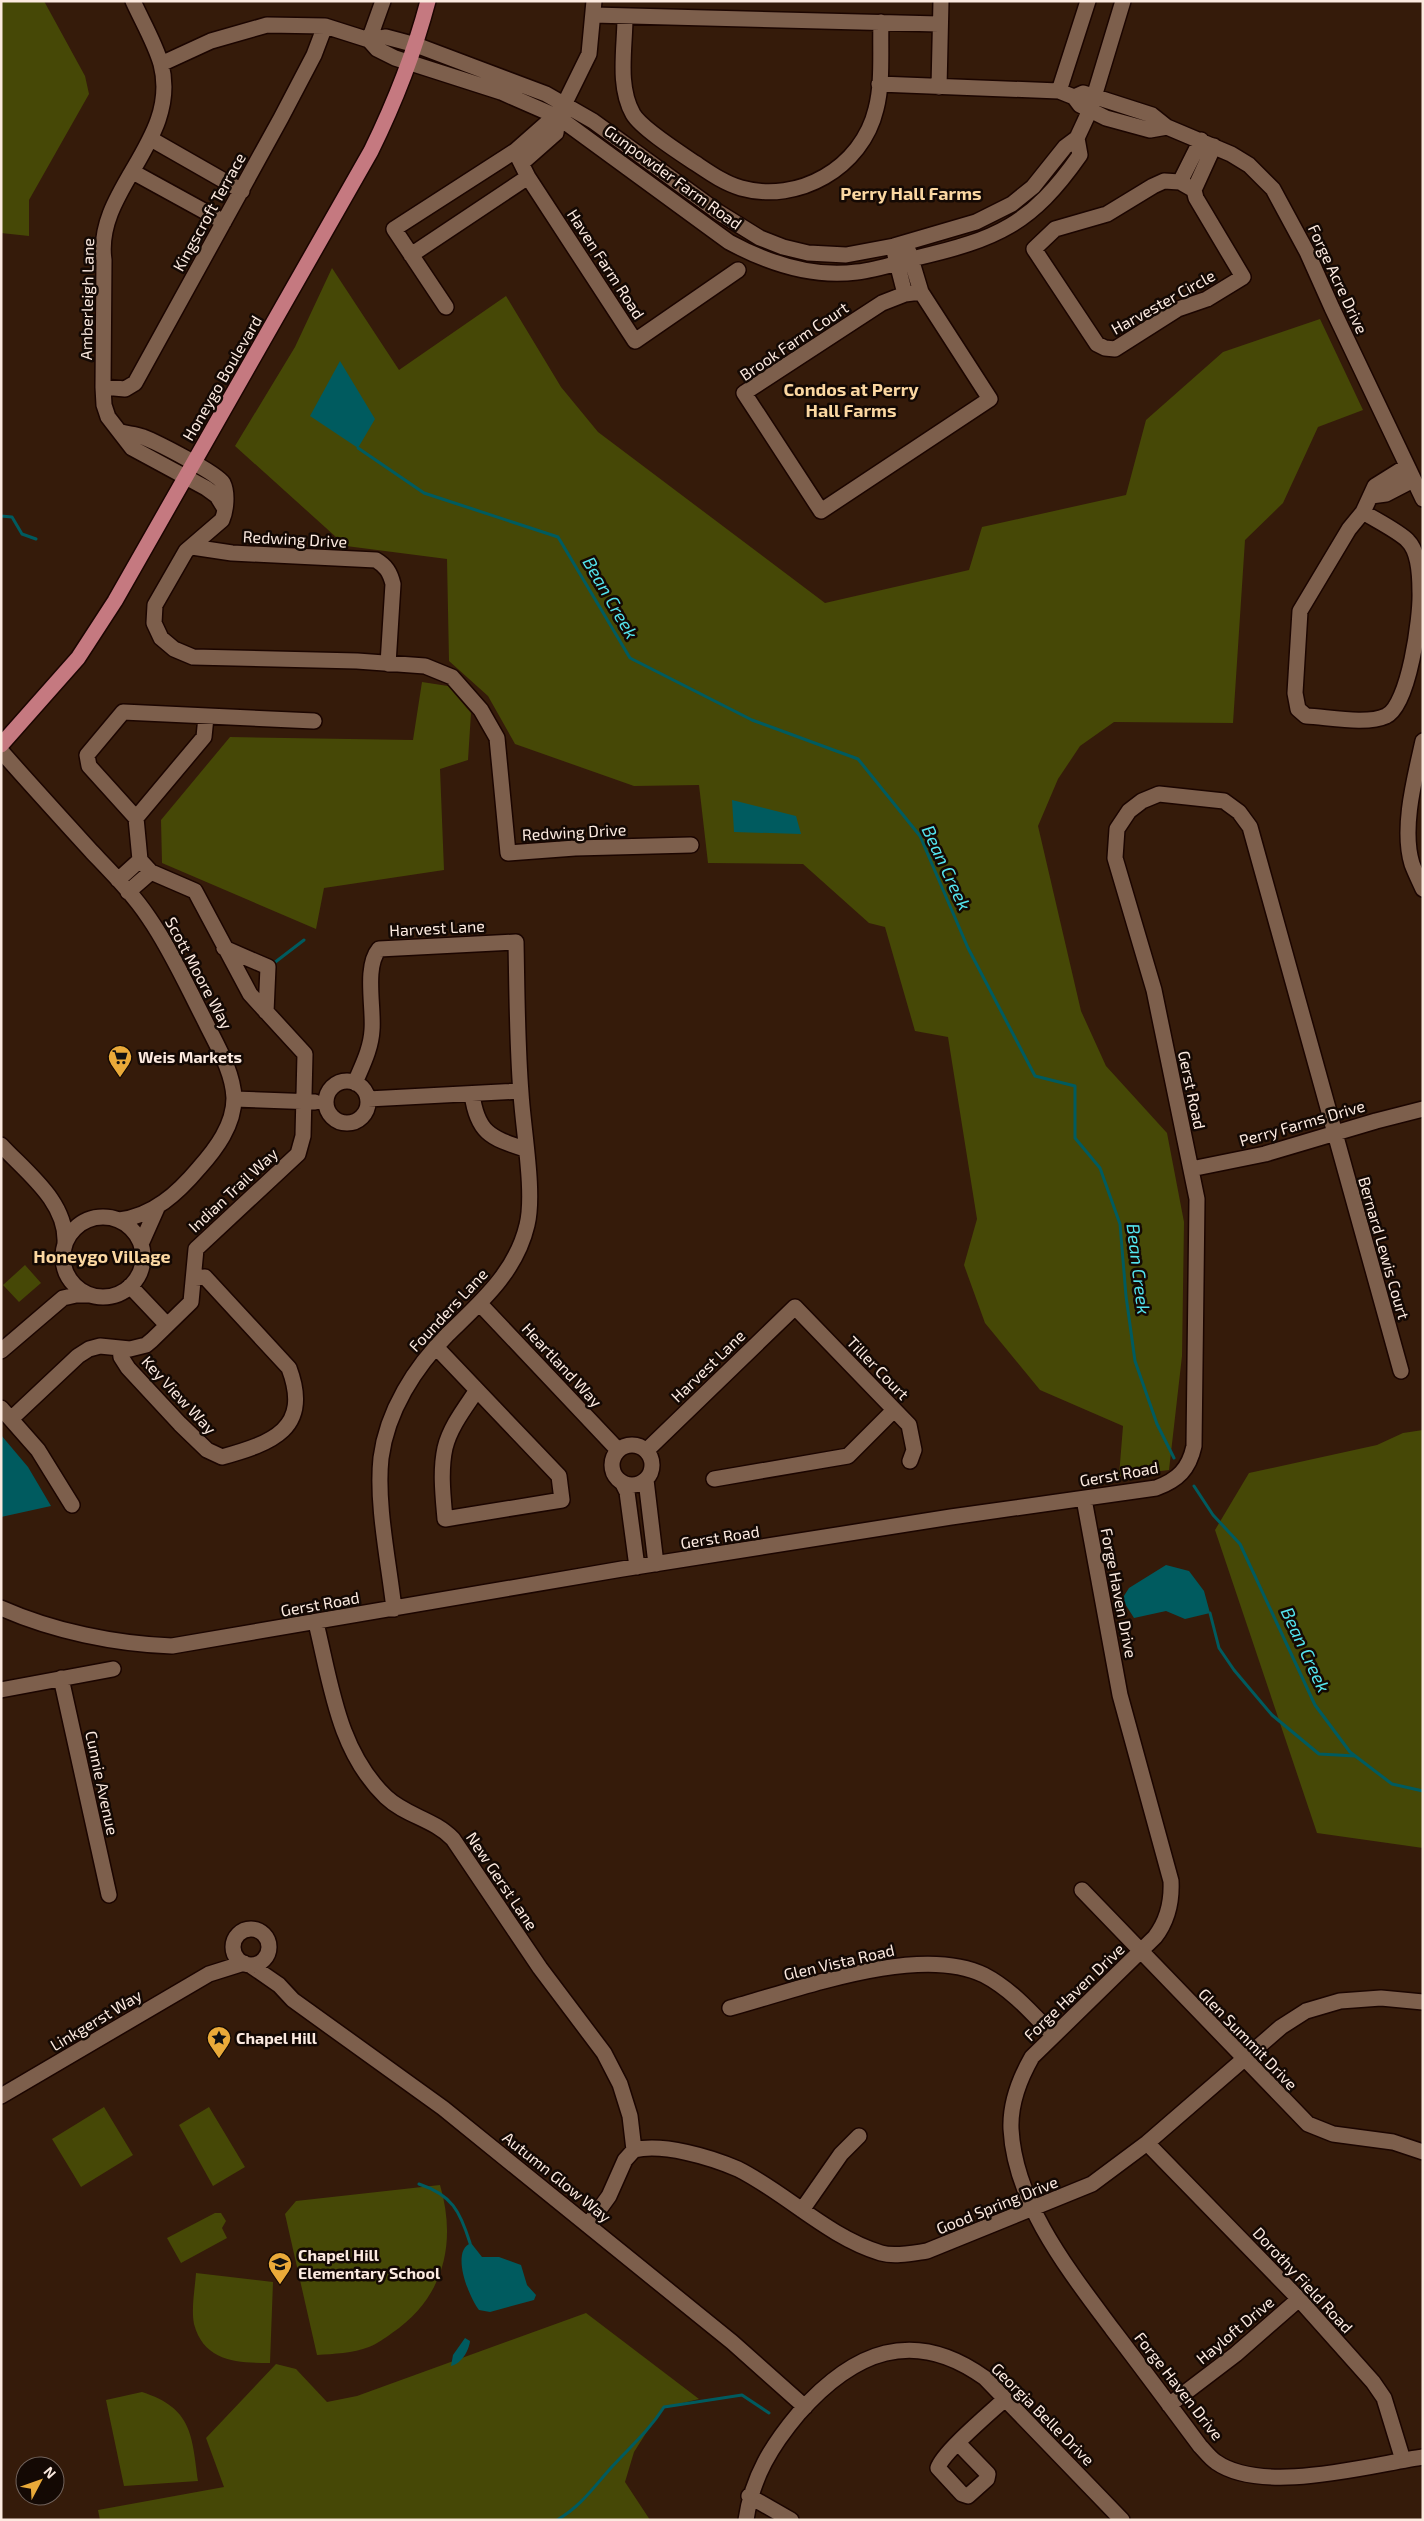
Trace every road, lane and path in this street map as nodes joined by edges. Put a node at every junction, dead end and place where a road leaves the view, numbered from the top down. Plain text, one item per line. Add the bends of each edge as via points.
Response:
1 (133, 1) edge
2 (383, 1) edge
3 (428, 1) edge
4 (941, 1) edge
5 (1088, 1) edge
6 (1123, 1) edge
7 (593, 8) edge
8 (625, 17) junction
9 (881, 22) junction
10 (939, 24) junction
11 (325, 26) junction
12 (369, 40) junction
13 (416, 45) junction
14 (410, 63) junction
15 (161, 64) junction
16 (879, 84) junction
17 (939, 88) junction
18 (1059, 91) junction
19 (1084, 100) junction
20 (561, 110) junction
21 (1077, 138) junction
22 (151, 139) junction
23 (1207, 143) junction
24 (518, 156) junction
25 (133, 172) junction
26 (528, 177) junction
27 (1180, 182) junction
28 (1194, 190) junction
29 (242, 191) junction
30 (224, 222) junction
31 (900, 244) junction
32 (411, 255) junction
33 (904, 261) junction
34 (738, 270) dead end
35 (921, 292) junction
36 (905, 294) junction
37 (446, 307) dead end
38 (103, 387) junction
39 (121, 432) junction
40 (194, 464) junction
41 (1410, 473) junction
42 (186, 477) junction
43 (1423, 499) edge
44 (225, 509) junction
45 (1363, 512) junction
46 (192, 547) junction
47 (388, 664) junction
48 (206, 717) junction
49 (314, 721) dead end
50 (1423, 741) edge
51 (1, 745) edge
52 (1, 751) edge
53 (136, 818) junction
54 (691, 845) dead end
55 (140, 860) junction
56 (151, 872) junction
57 (118, 880) junction
58 (1423, 889) edge
59 (128, 892) junction
60 (516, 942) joint
61 (224, 948) junction
62 (266, 1012) junction
63 (355, 1083) junction
64 (520, 1091) junction
65 (472, 1094) junction
66 (234, 1099) junction
67 (368, 1099) junction
68 (304, 1102) junction
69 (325, 1102) junction
70 (1423, 1109) edge
71 (1334, 1134) junction
72 (1, 1145) edge
73 (525, 1149) junction
74 (1191, 1169) junction
75 (56, 1204) junction
76 (157, 1208) junction
77 (89, 1219) junction
78 (119, 1220) junction
79 (65, 1244) junction
80 (141, 1244) junction
81 (65, 1269) junction
82 (195, 1278) junction
83 (130, 1286) junction
84 (91, 1295) junction
85 (480, 1304) junction
86 (795, 1307) joint
87 (45, 1311) junction
88 (167, 1325) junction
89 (436, 1347) junction
90 (120, 1349) junction
91 (1, 1351) edge
92 (1401, 1371) dead end
93 (477, 1390) junction
94 (894, 1410) junction
95 (6, 1414) edge
96 (618, 1450) junction
97 (647, 1450) junction
98 (910, 1462) dead end
99 (714, 1479) dead end
100 (646, 1480) junction
101 (622, 1482) junction
102 (1084, 1499) junction
103 (72, 1505) dead end
104 (656, 1564) junction
105 (637, 1567) junction
106 (1, 1608) edge
107 (394, 1609) junction
108 (316, 1623) junction
109 (113, 1668) dead end
110 (61, 1678) junction
111 (1, 1690) edge
112 (1082, 1890) dead end
113 (109, 1895) dead end
114 (234, 1948) junction
115 (1140, 1952) junction
116 (267, 1956) junction
117 (247, 1964) junction
118 (209, 1974) junction
119 (279, 1985) junction
120 (1423, 2002) edge
121 (730, 2008) dead end
122 (1053, 2035) junction
123 (1244, 2060) junction
124 (1, 2096) edge
125 (859, 2136) dead end
126 (1147, 2143) junction
127 (634, 2150) junction
128 (1423, 2152) edge
129 (1033, 2209) junction
130 (802, 2210) junction
131 (588, 2225) junction
132 (1299, 2299) junction
133 (1005, 2399) junction
134 (1169, 2405) junction
135 (805, 2407) junction
136 (958, 2443) dead end
137 (1423, 2457) edge
138 (1403, 2460) junction
139 (749, 2496) junction
140 (746, 2520) edge
141 (791, 2520) edge
142 (1122, 2520) edge

1 - 15 street, Amberleigh Lane
2 - 12 street
3 - 13 main road, Honeygo Boulevard
4 - 10 street
5 - 18 street
6 - 19 street, Gunpowder Farm Road
7 - 8 street
7 - 20 street via 589,54
8 - 9 street
8 - 16 street via 624,92 634,116 690,160 720,180 741,188 779,192 796,190 834,172 867,133 876,110
9 - 10 street
9 - 16 street
10 - 17 street
11 - 12 street
11 - 15 street via 267,25 211,41
11 - 29 street, Kingscroft Terrace via 314,55
12 - 13 street, Gunpowder Farm Road via 386,38
12 - 14 street, Gunpowder Farm Road via 377,49
13 - 14 main road, Honeygo Boulevard
13 - 20 street, Gunpowder Farm Road via 521,83
14 - 20 street, Gunpowder Farm Road
14 - 40 main road, Honeygo Boulevard via 371,152
15 - 22 street, Amberleigh Lane via 163,96 160,117
16 - 17 street
17 - 18 street
18 - 19 street, Forge Acre Drive
19 - 21 street, Gunpowder Farm Road
19 - 23 street, Forge Acre Drive via 1152,115 1166,127
20 - 24 street via 556,132
20 - 31 street, Gunpowder Farm Road via 600,126 724,217 760,238 783,247 828,255 871,252
20 - 33 street, Gunpowder Farm Road via 707,228 752,254 807,270 840,273 882,268
21 - 31 street, Gunpowder Farm Road via 1065,147 1033,187 1012,204 976,222
21 - 33 street, Gunpowder Farm Road via 1080,155 1062,180 1016,223 975,243
22 - 25 street, Amberleigh Lane
22 - 29 street
23 - 27 street
23 - 28 street
23 - 41 street, Forge Acre Drive via 1249,165 1273,189
24 - 26 street, Haven Farm Road
24 - 32 street via 394,229
25 - 30 street
25 - 38 street, Amberleigh Lane via 108,217 102,245
26 - 32 street
26 - 34 street, Haven Farm Road via 635,341
27 - 28 street
27 - 28 street, Harvester Circle via 1164,181 1106,214 1055,229 1034,249 1098,344 1105,348 1115,349 1178,310 1207,299 1243,277
29 - 30 street, Kingscroft Terrace
30 - 38 street, Kingscroft Terrace via 135,383 125,388
31 - 33 street, Brook Farm Court
32 - 37 street
33 - 35 street, Brook Farm Court
33 - 36 street, Brook Farm Court
35 - 36 street, Brook Farm Court
35 - 36 street, Brook Farm Court via 990,399 821,512 744,393 882,303
38 - 39 street, Amberleigh Lane via 108,417
39 - 40 street via 143,437
39 - 42 street, Amberleigh Lane via 132,448
40 - 42 main road, Honeygo Boulevard
40 - 44 street via 223,484
41 - 43 street, Forge Acre Drive
41 - 45 street via 1375,486
42 - 44 street via 211,492
42 - 51 main road, Honeygo Boulevard via 115,601 78,658
44 - 46 street, Redwing Drive via 222,520
45 - 45 street via 1349,529 1300,611 1295,693 1298,709 1306,716 1372,720 1387,716 1398,706 1409,680 1420,593 1415,556 1408,541
46 - 47 street, Redwing Drive via 232,553 376,560 390,573 393,584
46 - 47 street, Redwing Drive via 186,551 155,605 154,623 161,638 174,649 193,657
47 - 54 street, Redwing Drive via 426,666 441,671 464,688 481,710 497,738 508,853
48 - 49 street
48 - 53 street via 204,737
48 - 53 street via 123,712 87,755 89,766
50 - 58 street via 1408,823 1412,863
52 - 57 street, Scott Moore Way
53 - 55 street
55 - 56 street
55 - 57 street
56 - 59 street
56 - 61 street, Indian Trail Way via 195,891
57 - 59 street, Scott Moore Way
59 - 66 street, Scott Moore Way via 148,916 172,955 220,1052
60 - 63 street, Harvest Lane via 379,949 374,954 372,972 372,1031
60 - 64 street, Founders Lane
61 - 62 street, Indian Trail Way via 250,994
61 - 62 street via 268,967
62 - 68 street, Indian Trail Way via 305,1054
63 - 67 street via 361,1086
63 - 69 street via 335,1084 326,1095
64 - 65 street
64 - 73 street, Founders Lane
65 - 67 street
65 - 73 street via 475,1115 484,1130 497,1139
66 - 68 street
66 - 76 street, Scott Moore Way via 224,1134 216,1147 194,1174
67 - 69 street via 365,1114 347,1124 329,1115
68 - 69 street
68 - 82 street, Indian Trail Way via 303,1136 298,1154 196,1249
70 - 71 street, Perry Farms Drive
71 - 74 street, Perry Farms Drive via 1265,1154
71 - 74 street, Gerst Road via 1250,827 1239,812 1224,801 1159,794 1129,811 1118,829 1116,858 1154,990
71 - 92 street, Bernard Lewis Court
72 - 75 street
73 - 85 street, Founders Lane via 530,1203 527,1225 516,1256 502,1279
74 - 102 street, Gerst Road via 1197,1199 1195,1428 1191,1460 1178,1477 1156,1488
75 - 77 street
75 - 79 street via 66,1229
76 - 78 street, Scott Moore Way
76 - 80 street, Scott Moore Way
77 - 78 street via 106,1217
77 - 79 street via 70,1233
78 - 80 street via 136,1234
79 - 81 street
80 - 83 street via 142,1266
81 - 84 street via 74,1285
81 - 87 street via 57,1294
82 - 88 street, Indian Trail Way via 191,1302
82 - 90 street, Key View Way via 205,1277 290,1368 296,1386 294,1416 267,1443 222,1457 207,1450 128,1368
83 - 84 street via 108,1297
83 - 88 street
84 - 87 street via 63,1298
85 - 89 street, Founders Lane
85 - 96 street, Heartland Way
86 - 94 street, Tiller Court
86 - 97 street, Harvest Lane
87 - 91 street
88 - 90 street, Indian Trail Way via 146,1345
89 - 93 street
89 - 107 street, Founders Lane via 423,1360 402,1395 381,1458 381,1495
90 - 95 street, Indian Trail Way via 100,1346 89,1349
93 - 93 street via 559,1476 562,1500 445,1519 442,1490 445,1448 454,1425
94 - 98 street, Tiller Court via 909,1425 913,1436 914,1450
94 - 99 street via 848,1456
95 - 103 street via 38,1450
96 - 97 street via 634,1444
96 - 101 street via 612,1458 612,1465 616,1478
97 - 100 street via 653,1462
100 - 101 street via 634,1485
100 - 104 street
101 - 105 street via 627,1492
102 - 104 street, Gerst Road
102 - 115 street, Forge Haven Drive via 1120,1695 1171,1881 1171,1900 1163,1927
104 - 105 street, Gerst Road
105 - 107 street, Gerst Road
106 - 108 street, Gerst Road via 43,1624 148,1646 172,1646
107 - 108 street, Gerst Road
108 - 127 street, New Gerst Lane via 339,1720 354,1755 387,1797 408,1812 437,1825 453,1839 540,1968 604,2053 620,2084 630,2116
109 - 110 street
110 - 111 street
110 - 113 street, Cunnie Avenue
112 - 115 street, Glen Summit Drive
114 - 116 street via 240,1934 255,1930 267,1940
114 - 117 street via 237,1957
114 - 118 street, Linkgerst Way
115 - 122 street, Forge Haven Drive
115 - 123 street, Glen Summit Drive
116 - 117 street via 260,1962
116 - 119 street, Autumn Glow Way
117 - 118 street, Linkgerst Way
117 - 119 street, Autumn Glow Way
118 - 124 street, Linkgerst Way
119 - 131 street, Autumn Glow Way via 293,2000 436,2102
120 - 123 street, Good Spring Drive via 1381,1998 1340,2000 1306,2011 1281,2027
121 - 122 street, Glen Vista Road via 865,1971 918,1963 954,1965 984,1975 1005,1989
122 - 129 street, Forge Haven Drive via 1024,2070 1013,2107 1011,2129 1018,2164
123 - 126 street, Good Spring Drive
123 - 128 street, Glen Summit Drive via 1308,2124 1334,2134 1393,2142
125 - 130 street via 840,2154
126 - 129 street, Good Spring Drive via 1092,2184
126 - 132 street, Dorothy Field Road
127 - 130 street, Good Spring Drive via 657,2147 724,2163 752,2176
127 - 131 street via 625,2160 609,2196
129 - 130 street, Good Spring Drive via 940,2247 911,2254 883,2254
129 - 134 street, Forge Haven Drive via 1048,2239
131 - 135 street, Autumn Glow Way via 732,2342
132 - 134 street, Hayloft Drive via 1236,2354
132 - 138 street, Dorothy Field Road via 1384,2398
133 - 135 street, Georgia Belle Drive via 966,2365 929,2351 902,2350 855,2363
133 - 136 street
133 - 142 street, Georgia Belle Drive
134 - 138 street, Forge Haven Drive via 1216,2462 1262,2477 1313,2476
135 - 139 street, Georgia Belle Drive via 785,2429 760,2468
137 - 138 street, Forge Haven Drive
139 - 140 street, Georgia Belle Drive
139 - 141 street

